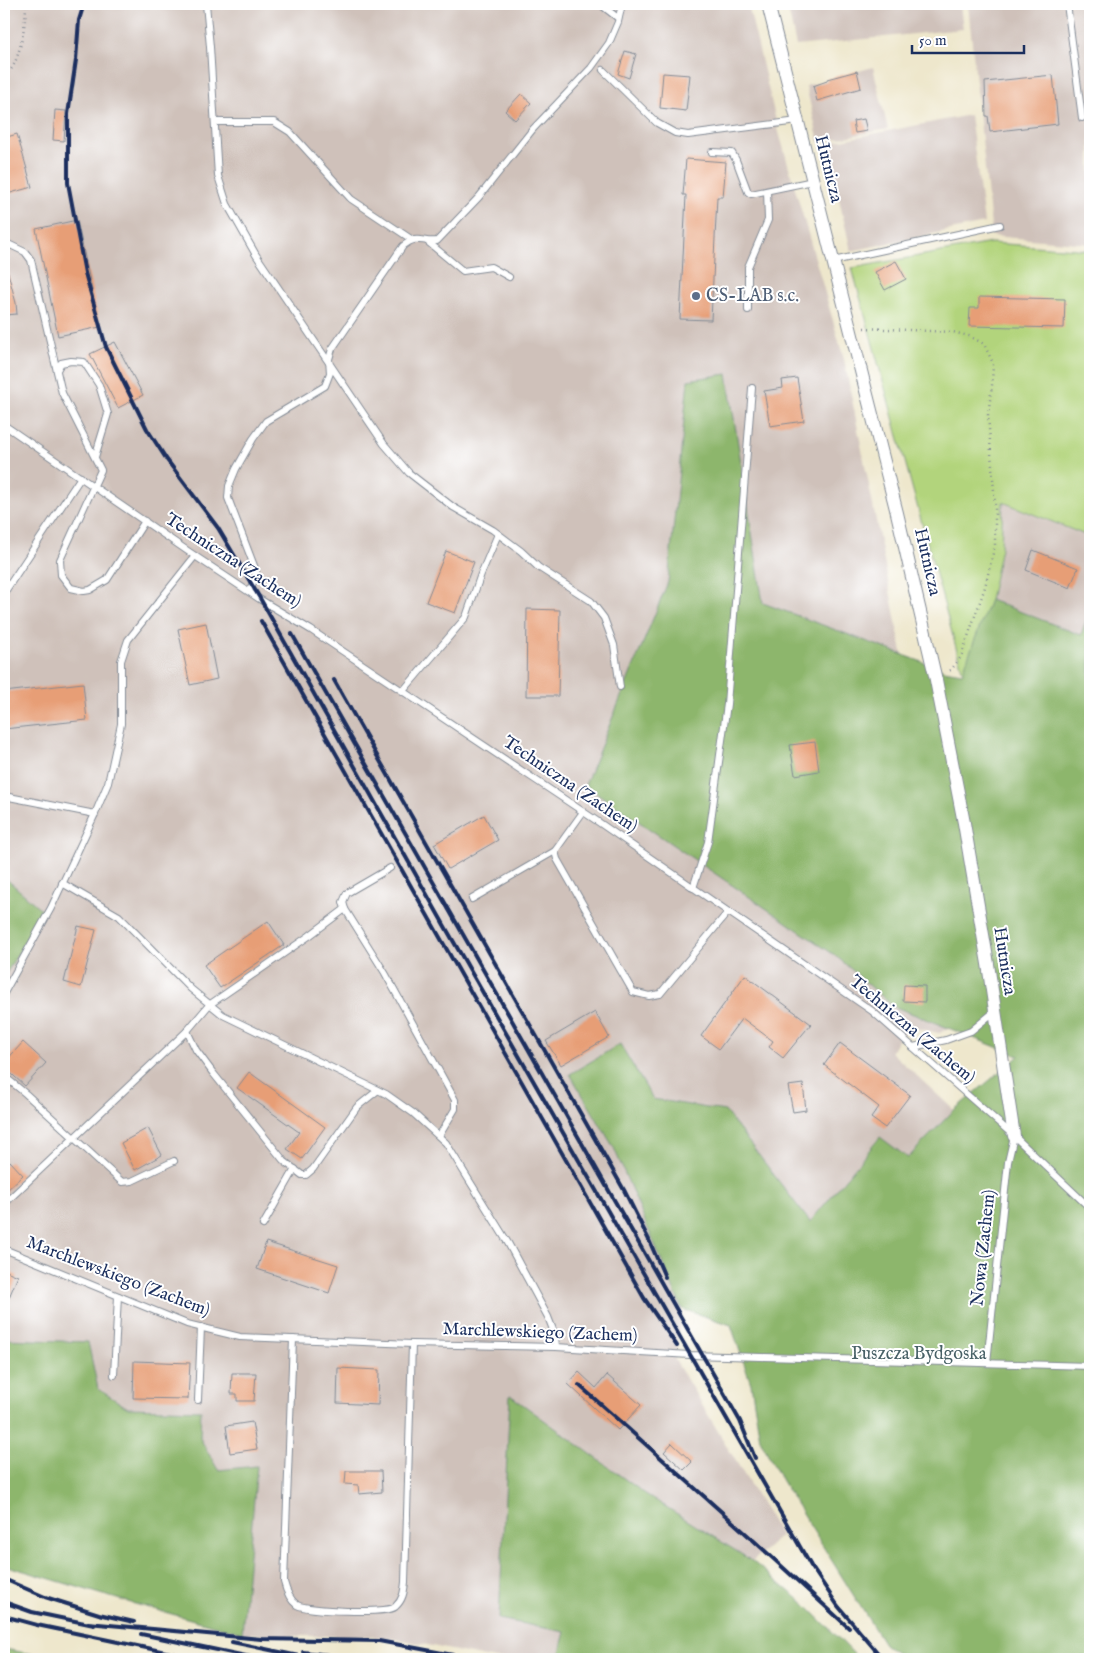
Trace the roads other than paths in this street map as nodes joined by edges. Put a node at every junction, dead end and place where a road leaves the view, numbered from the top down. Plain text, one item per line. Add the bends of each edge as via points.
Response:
1 (206, 4) edge
2 (600, 4) edge
3 (622, 4) edge
4 (768, 4) edge
5 (1067, 4) edge
6 (618, 18) junction
7 (603, 70) dead end
8 (1082, 118) dead end
9 (798, 121) junction
10 (215, 122) junction
11 (712, 152) dead end
12 (813, 181) junction
13 (767, 191) junction
14 (1000, 225) dead end
15 (411, 239) junction
16 (4, 242) edge
17 (428, 242) junction
18 (833, 261) junction
19 (509, 277) dead end
20 (748, 310) dead end
21 (330, 363) junction
22 (57, 370) junction
23 (752, 388) dead end
24 (4, 425) edge
25 (95, 457) junction
26 (81, 477) junction
27 (93, 486) junction
28 (145, 521) junction
29 (498, 534) junction
30 (195, 556) junction
31 (249, 591) junction
32 (4, 593) edge
33 (620, 687) dead end
34 (403, 691) junction
35 (4, 796) edge
36 (584, 812) junction
37 (95, 814) junction
38 (555, 851) junction
39 (390, 868) dead end
40 (62, 883) junction
41 (693, 888) junction
42 (472, 900) dead end
43 (345, 909) junction
44 (728, 912) junction
45 (4, 993) edge
46 (209, 1004) junction
47 (994, 1012) junction
48 (187, 1031) junction
49 (913, 1047) junction
50 (4, 1076) edge
51 (377, 1091) junction
52 (438, 1136) junction
53 (1014, 1136) junction
54 (73, 1137) junction
55 (174, 1161) dead end
56 (295, 1170) junction
57 (4, 1204) edge
58 (1090, 1208) edge
59 (263, 1225) dead end
60 (4, 1249) edge
61 (118, 1296) junction
62 (201, 1327) junction
63 (293, 1339) junction
64 (412, 1344) junction
65 (556, 1347) junction
66 (987, 1362) junction
67 (1090, 1366) edge
68 (114, 1375) dead end
69 (198, 1400) dead end

1 - 10 lane
2 - 6 lane
3 - 6 lane
4 - 9 street, Hutnicza
5 - 8 lane
6 - 17 lane via 609,43 591,68 532,129 479,197 437,241
7 - 9 lane via 657,123 676,134
9 - 12 street, Hutnicza
10 - 15 lane via 274,122 290,132 351,199
10 - 21 lane via 218,176 227,204 256,255
11 - 13 lane via 732,153 748,192
12 - 13 lane
12 - 18 street, Hutnicza
13 - 20 lane via 768,220 748,267
14 - 18 lane
15 - 17 lane
15 - 21 lane via 332,349
16 - 22 lane via 25,252 31,260
17 - 19 lane via 463,271 491,267
18 - 47 street, Hutnicza via 935,675 964,823
21 - 29 lane via 384,444 409,473
21 - 31 lane via 325,386 266,421 229,486 228,498 256,572
22 - 25 lane via 62,393
22 - 25 lane via 61,364 71,361 84,362 99,385 108,414
23 - 41 lane via 727,704 708,842
24 - 26 lane, Techniczna (Zachem)
25 - 27 lane via 101,470
26 - 27 lane, Techniczna (Zachem)
26 - 32 lane
27 - 28 lane, Techniczna (Zachem)
27 - 28 lane via 60,560 61,575 71,588 90,590 107,580
28 - 30 lane, Techniczna (Zachem)
29 - 33 lane via 538,567 591,601 604,618 614,645
29 - 34 lane via 466,617
30 - 31 lane, Techniczna (Zachem)
30 - 37 lane via 128,640 121,661 121,724 108,783
31 - 34 lane, Techniczna (Zachem)
34 - 36 lane, Techniczna (Zachem)
35 - 37 lane
36 - 38 lane
36 - 41 lane, Techniczna (Zachem)
37 - 40 lane
38 - 42 lane
38 - 44 lane via 633,992 649,996 660,994
39 - 43 lane via 347,893 343,902
40 - 45 lane
40 - 46 lane via 119,916
41 - 44 lane, Techniczna (Zachem)
43 - 46 lane
43 - 52 lane via 385,973 455,1100 455,1109
44 - 49 lane, Techniczna (Zachem) via 872,1012
46 - 48 lane
46 - 51 lane via 223,1015
47 - 49 lane via 971,1031
47 - 53 street, Hutnicza
48 - 54 lane
48 - 56 lane via 196,1050 213,1072 284,1161
49 - 53 lane, Techniczna (Zachem)
50 - 54 lane
51 - 52 lane via 413,1113
51 - 56 lane via 357,1107 306,1175 302,1176
52 - 65 lane via 446,1143 508,1243 548,1317
53 - 58 lane, Techniczna (Zachem)
53 - 66 lane, Nowa (Zachem) via 1008,1162
54 - 55 lane via 122,1182 132,1181
54 - 57 lane
56 - 59 lane
60 - 61 lane, Marchlewskiego (Zachem)
61 - 62 lane, Marchlewskiego (Zachem)
61 - 68 lane
62 - 63 lane, Marchlewskiego (Zachem) via 240,1337
62 - 69 lane
63 - 64 lane, Marchlewskiego (Zachem)
63 - 64 lane via 284,1582 296,1604 309,1609 380,1611 395,1608 403,1597
64 - 65 lane, Marchlewskiego (Zachem)
65 - 66 lane, Marchlewskiego (Zachem) via 690,1355
66 - 67 lane, Marchlewskiego (Zachem)

